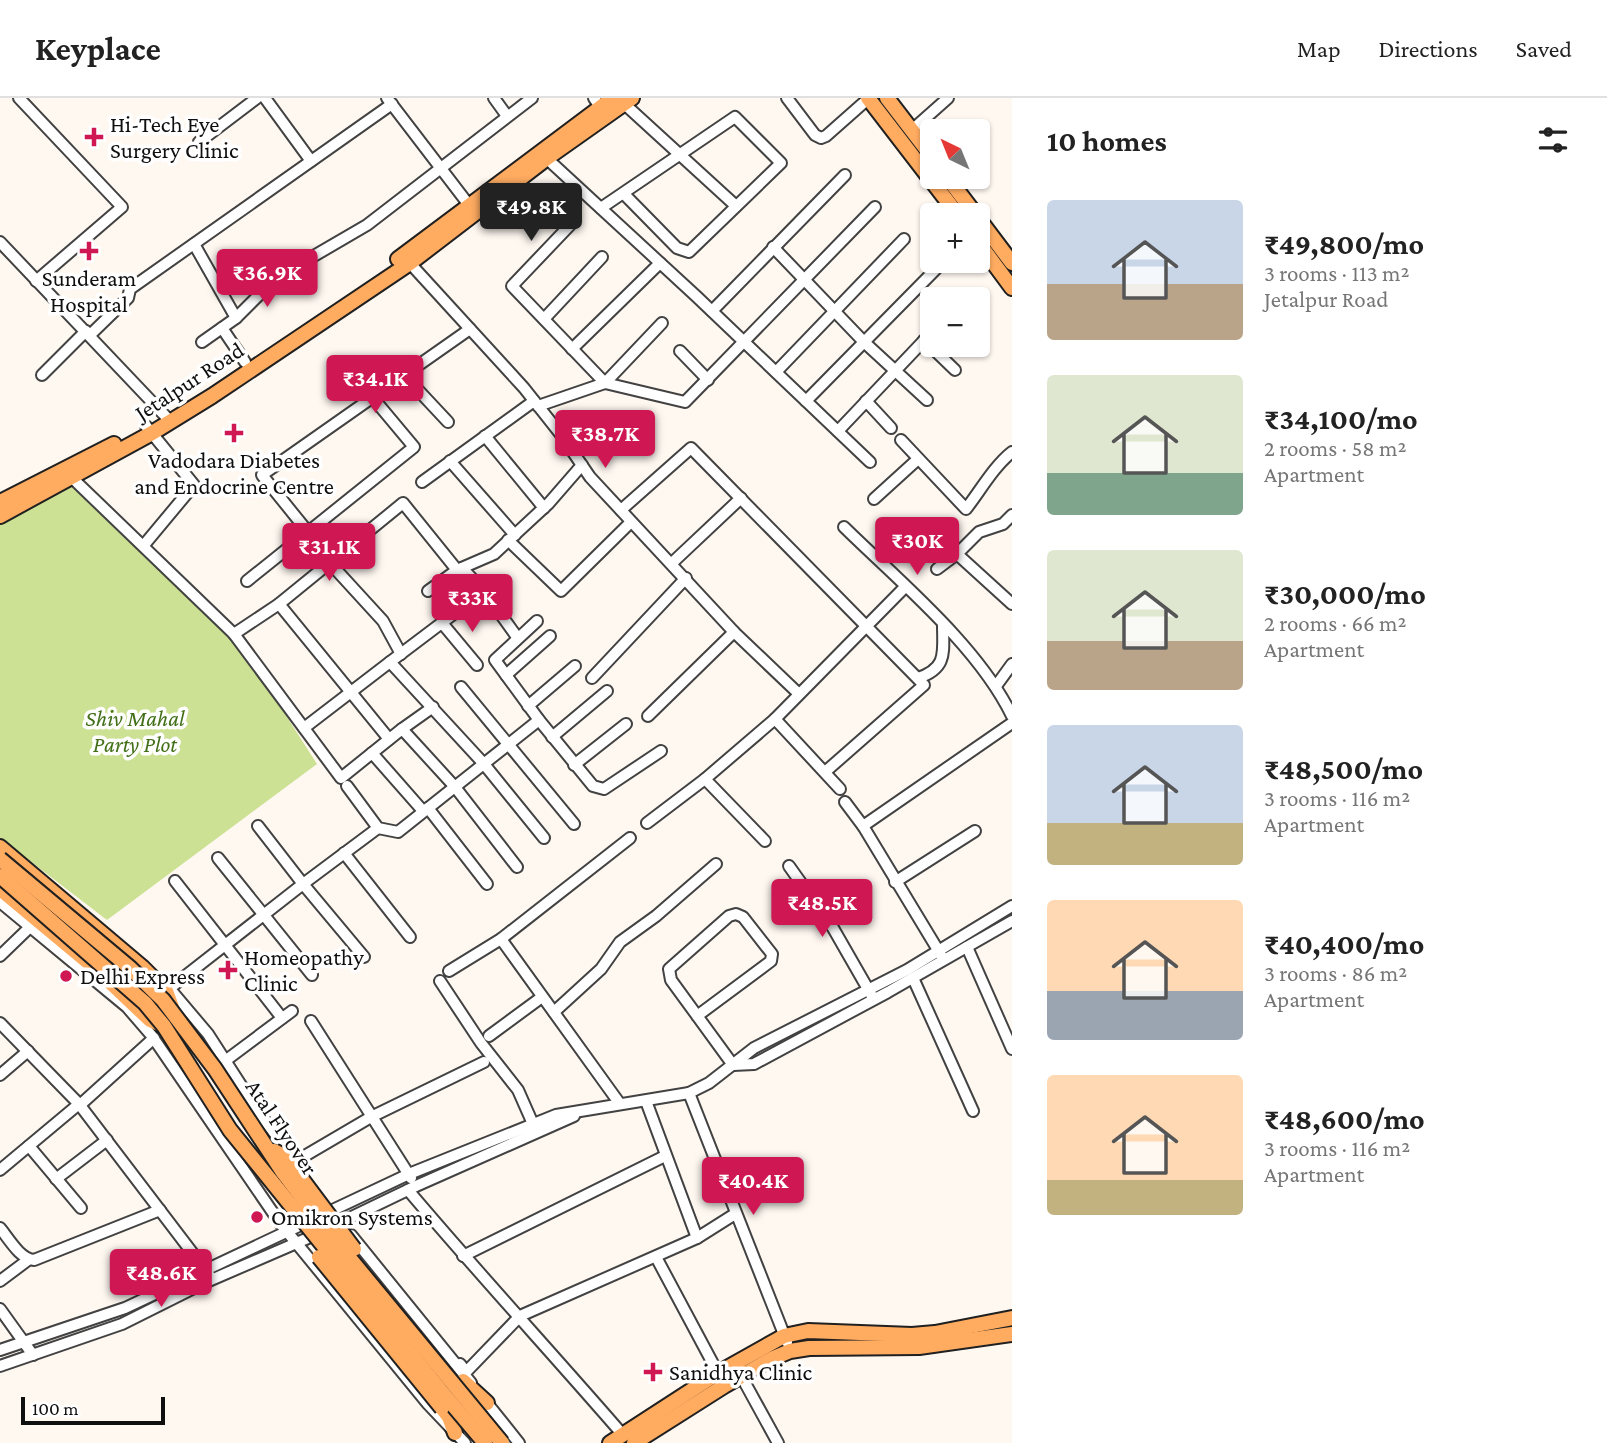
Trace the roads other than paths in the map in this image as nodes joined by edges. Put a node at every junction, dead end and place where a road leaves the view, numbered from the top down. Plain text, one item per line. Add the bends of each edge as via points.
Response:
1 (19, 98) edge
2 (257, 98) edge
3 (265, 98) edge
4 (494, 98) edge
5 (532, 98) edge
6 (786, 98) edge
7 (869, 98) edge
8 (887, 98) edge
9 (948, 98) edge
10 (622, 99) edge
11 (389, 101) edge
12 (597, 103) edge
13 (508, 116) junction
14 (912, 130) junction
15 (920, 141) edge
16 (199, 142) dead end
17 (679, 154) junction
18 (543, 155) junction
19 (311, 162) junction
20 (440, 167) junction
21 (845, 175) dead end
22 (623, 193) junction
23 (949, 203) edge
24 (736, 206) junction
25 (875, 207) dead end
26 (601, 208) junction
27 (473, 209) junction
28 (572, 223) dead end
29 (990, 234) edge
30 (904, 239) dead end
31 (0, 242) edge
32 (194, 244) junction
33 (773, 247) junction
34 (602, 257) dead end
35 (990, 258) edge
36 (407, 259) junction
37 (660, 262) junction
38 (1012, 262) edge
39 (932, 273) edge
40 (36, 281) junction
41 (805, 281) junction
42 (1012, 288) edge
43 (712, 311) junction
44 (835, 312) junction
45 (236, 318) junction
46 (544, 319) junction
47 (662, 323) dead end
48 (222, 328) junction
49 (470, 328) junction
50 (88, 333) junction
51 (202, 342) dead end
52 (864, 342) junction
53 (745, 343) junction
54 (920, 345) edge
55 (572, 349) junction
56 (680, 351) dead end
57 (942, 357) edge
58 (245, 362) junction
59 (955, 370) dead end
60 (776, 372) junction
61 (896, 372) junction
62 (42, 375) dead end
63 (404, 375) junction
64 (708, 380) junction
65 (605, 383) junction
66 (373, 398) junction
67 (927, 400) dead end
68 (806, 401) junction
69 (866, 401) junction
70 (536, 403) junction
71 (168, 419) junction
72 (448, 422) dead end
73 (891, 428) dead end
74 (149, 430) junction
75 (838, 431) junction
76 (485, 436) junction
77 (901, 440) dead end
78 (1012, 453) edge
79 (918, 459) junction
80 (450, 461) junction
81 (870, 462) dead end
82 (582, 465) junction
83 (68, 474) junction
84 (422, 482) dead end
85 (741, 498) junction
86 (874, 499) dead end
87 (0, 502) edge
88 (544, 508) junction
89 (621, 510) junction
90 (1012, 515) edge
91 (0, 516) edge
92 (631, 522) junction
93 (1003, 524) junction
94 (844, 527) dead end
95 (308, 532) junction
96 (1012, 533) edge
97 (511, 538) junction
98 (144, 545) junction
99 (957, 554) junction
100 (329, 562) junction
101 (672, 563) junction
102 (459, 569) junction
103 (937, 569) dead end
104 (686, 578) junction
105 (247, 581) dead end
106 (905, 587) junction
107 (484, 591) junction
108 (428, 592) dead end
109 (279, 604) junction
110 (1012, 604) edge
111 (537, 621) dead end
112 (442, 623) junction
113 (867, 625) junction
114 (943, 625) junction
115 (734, 632) junction
116 (234, 634) junction
117 (550, 636) dead end
118 (517, 637) junction
119 (401, 654) junction
120 (390, 662) junction
121 (1012, 664) edge
122 (477, 665) dead end
123 (575, 666) dead end
124 (506, 675) junction
125 (592, 678) dead end
126 (918, 678) junction
127 (996, 686) junction
128 (461, 687) dead end
129 (607, 691) dead end
130 (350, 693) junction
131 (799, 694) junction
132 (528, 706) junction
133 (433, 707) junction
134 (648, 716) dead end
135 (1012, 716) edge
136 (775, 719) junction
137 (539, 720) junction
138 (1012, 723) edge
139 (626, 724) dead end
140 (304, 728) junction
141 (402, 729) junction
142 (552, 737) junction
143 (389, 739) junction
144 (509, 744) junction
145 (661, 751) dead end
146 (372, 753) junction
147 (484, 764) junction
148 (574, 765) junction
149 (825, 772) junction
150 (705, 779) junction
151 (347, 786) dead end
152 (455, 787) junction
153 (840, 789) dead end
154 (845, 802) dead end
155 (425, 809) junction
156 (647, 823) dead end
157 (574, 824) dead end
158 (258, 826) dead end
159 (863, 826) junction
160 (378, 828) junction
161 (975, 831) dead end
162 (544, 838) dead end
163 (630, 838) dead end
164 (0, 841) edge
165 (765, 841) dead end
166 (0, 847) edge
167 (344, 853) junction
168 (218, 858) dead end
169 (0, 859) edge
170 (716, 864) dead end
171 (789, 866) dead end
172 (517, 867) dead end
173 (0, 876) edge
174 (175, 881) dead end
175 (895, 881) junction
176 (303, 884) junction
177 (487, 884) dead end
178 (0, 899) edge
179 (1012, 906) edge
180 (263, 916) junction
181 (1012, 921) edge
182 (30, 927) junction
183 (410, 937) dead end
184 (501, 939) junction
185 (225, 946) junction
186 (967, 947) junction
187 (0, 956) edge
188 (941, 956) junction
189 (364, 957) dead end
190 (449, 971) dead end
191 (312, 975) dead end
192 (913, 978) junction
193 (440, 981) dead end
194 (170, 988) junction
195 (871, 995) junction
196 (542, 997) junction
197 (292, 1011) dead end
198 (554, 1013) junction
199 (174, 1014) junction
200 (698, 1016) junction
201 (282, 1018) junction
202 (311, 1021) dead end
203 (0, 1023) edge
204 (164, 1026) junction
205 (489, 1036) dead end
206 (154, 1038) junction
207 (1012, 1049) edge
208 (28, 1051) junction
209 (225, 1061) junction
210 (484, 1062) dead end
211 (733, 1065) junction
212 (0, 1075) edge
213 (689, 1093) junction
214 (646, 1101) junction
215 (80, 1104) junction
216 (620, 1104) junction
217 (586, 1111) junction
218 (973, 1111) dead end
219 (371, 1117) junction
220 (533, 1124) junction
221 (107, 1140) junction
222 (29, 1146) junction
223 (267, 1147) junction
224 (665, 1156) junction
225 (296, 1161) junction
226 (256, 1163) junction
227 (0, 1170) edge
228 (409, 1174) junction
229 (57, 1179) junction
230 (412, 1188) junction
231 (81, 1208) dead end
232 (160, 1210) junction
233 (333, 1211) junction
234 (735, 1214) junction
235 (343, 1221) junction
236 (0, 1228) edge
237 (288, 1233) junction
238 (697, 1238) junction
239 (296, 1243) junction
240 (463, 1256) junction
241 (656, 1257) junction
242 (28, 1260) junction
243 (210, 1275) junction
244 (0, 1281) edge
245 (0, 1309) edge
246 (520, 1316) junction
247 (1012, 1318) edge
248 (1012, 1334) edge
249 (784, 1336) junction
250 (24, 1342) junction
251 (0, 1350) edge
252 (790, 1351) junction
253 (33, 1355) junction
254 (0, 1366) edge
255 (738, 1370) junction
256 (718, 1373) junction
257 (486, 1403) junction
258 (460, 1438) edge
259 (629, 1439) edge
260 (485, 1443) edge
261 (502, 1443) edge
262 (519, 1443) edge
263 (610, 1443) edge
264 (778, 1443) edge

1 - 40 street via 122,207
2 - 16 street
3 - 19 street
4 - 13 street
5 - 13 street
6 - 7 street via 821,138
7 - 23 main road
8 - 14 main road
9 - 14 street
10 - 12 main road, Jetalpur Road
10 - 17 street
10 - 18 main road, Jetalpur Road
11 - 19 street
11 - 20 street
12 - 18 main road, Jetalpur Road
13 - 20 street
14 - 15 main road
17 - 22 street
17 - 24 street
17 - 24 street via 734,117 781,163
18 - 26 street
18 - 27 main road, Jetalpur Road
19 - 32 street
20 - 27 street
20 - 45 street via 367,225 275,278
21 - 33 street
22 - 24 street via 677,248 689,251
22 - 26 street
25 - 41 street
26 - 37 street
27 - 36 main road, Jetalpur Road
28 - 46 street via 512,286
29 - 38 main road
30 - 44 street
31 - 40 street
32 - 45 street
32 - 50 street via 130,289 128,298
33 - 41 street
33 - 43 street
34 - 46 street
35 - 42 main road
36 - 49 street
36 - 58 main road, Jetalpur Road
36 - 71 main road, Jetalpur Road
37 - 43 street
37 - 55 street
39 - 52 street
40 - 50 street
41 - 44 street
41 - 53 street
43 - 53 street
44 - 52 street
44 - 60 street
45 - 48 street
46 - 55 street
47 - 65 street
48 - 51 street
48 - 58 street
49 - 63 street
49 - 70 street
50 - 62 street
50 - 71 street
52 - 61 street
52 - 68 street
53 - 60 street
53 - 64 street
54 - 61 street
55 - 65 street
56 - 64 street
57 - 59 street
58 - 71 main road, Jetalpur Road
60 - 68 street
61 - 67 street
61 - 69 street
63 - 66 street
63 - 72 street
64 - 65 street via 685,402
65 - 70 street
66 - 95 street via 414,447
66 - 95 street via 262,475
68 - 75 street
69 - 73 street
69 - 75 street
70 - 76 street
70 - 82 street
71 - 74 main road, Jetalpur Road
74 - 83 main road, Jetalpur Road
74 - 98 street via 194,485
75 - 81 street
76 - 80 street
76 - 88 street
77 - 79 street
78 - 79 street via 1000,461 966,509
79 - 86 street
80 - 84 street
80 - 97 street
82 - 88 street
82 - 89 street
83 - 87 main road, Jetalpur Road
83 - 91 main road, Jetalpur Road
83 - 98 street
85 - 89 street via 691,448
85 - 101 street
85 - 113 street
88 - 97 street
89 - 92 street
90 - 93 street
92 - 97 street via 561,591
92 - 101 street
93 - 96 street
93 - 99 street via 979,532
94 - 106 street
95 - 105 street
97 - 102 street via 494,554
98 - 116 street
99 - 103 street
99 - 110 street
100 - 102 street via 403,503
100 - 109 street
100 - 119 street via 383,621
101 - 104 street
102 - 107 street
102 - 108 street
104 - 115 street
104 - 125 street
106 - 113 street
106 - 114 street
107 - 112 street
107 - 118 street
109 - 116 street
109 - 130 street
111 - 118 street
112 - 119 street
112 - 122 street
113 - 126 street
113 - 131 street
114 - 126 street via 943,658 939,666
114 - 127 street
115 - 131 street
115 - 134 street
116 - 140 street
117 - 124 street
118 - 124 street via 495,658
119 - 120 street
120 - 130 street
120 - 133 street
121 - 127 street
123 - 132 street
124 - 132 street
126 - 149 street via 924,685
127 - 135 street
128 - 144 street
129 - 142 street
130 - 140 street
130 - 143 street
131 - 136 street
132 - 137 street
133 - 141 street
133 - 147 street
136 - 149 street
136 - 150 street
137 - 142 street
137 - 144 street
138 - 159 street
139 - 148 street
140 - 146 street via 341,778
141 - 143 street
141 - 152 street
142 - 148 street
143 - 146 street
144 - 147 street
144 - 157 street
145 - 148 street via 604,789 596,788
146 - 155 street
147 - 152 street
147 - 162 street
149 - 153 street
150 - 156 street
150 - 165 street
151 - 160 street
152 - 155 street
152 - 172 street
154 - 159 street
155 - 160 street via 398,832
155 - 177 street
158 - 176 street
159 - 175 street
160 - 167 street
161 - 175 street
163 - 184 street
164 - 194 street
166 - 199 main road via 142,967 166,991
167 - 176 street
167 - 183 street
168 - 180 street
169 - 199 main road, Atal Flyover, bridge via 130,968
170 - 198 street via 620,942 601,969
171 - 195 street via 833,928
173 - 204 main road, Atal Flyover, bridge via 122,981
174 - 185 street
175 - 188 street
176 - 180 street
176 - 189 street
178 - 182 street
178 - 204 main road via 94,968 150,1020
179 - 188 street
180 - 185 street
180 - 191 street
181 - 186 street
182 - 187 street
182 - 206 street via 127,1007
184 - 190 street
184 - 196 street
185 - 194 street
185 - 201 street
186 - 188 street
186 - 207 street
188 - 192 street
188 - 195 street
192 - 195 street
192 - 218 street
193 - 220 street via 518,1090
194 - 209 street
195 - 211 street via 754,1048
196 - 198 street
196 - 205 street
197 - 201 street
198 - 216 street
199 - 223 main road, Atal Flyover, bridge
200 - 200 street via 671,980 670,969 736,914 772,954 771,961
200 - 211 street
201 - 209 street
202 - 219 street
203 - 208 street
204 - 226 main road, Atal Flyover, bridge
206 - 215 street
206 - 237 street
208 - 212 street
208 - 215 street
209 - 225 street
210 - 219 street
211 - 213 street
213 - 214 street
213 - 234 street
214 - 216 street
214 - 224 street
215 - 221 street
215 - 222 street
216 - 217 street
217 - 220 street via 559,1114
217 - 230 street
219 - 225 street
219 - 228 street
220 - 228 street
221 - 229 street
221 - 232 street
222 - 227 street
222 - 229 street
223 - 257 main road, bridge via 285,1157 377,1280
223 - 261 main road, Atal Flyover, bridge via 328,1232
224 - 238 street
224 - 240 street
225 - 233 street
226 - 258 main road, bridge via 258,1175 297,1228 449,1417
226 - 260 main road, Atal Flyover, bridge
228 - 230 street
228 - 233 street
229 - 231 street
230 - 235 street
230 - 240 street
232 - 242 street
232 - 243 street
233 - 235 street
233 - 237 street
234 - 238 street
234 - 249 street
235 - 239 street
235 - 246 street via 466,1372
235 - 257 street
236 - 242 street
237 - 239 street
237 - 243 street
238 - 241 street
239 - 243 street
239 - 258 street
240 - 246 street
241 - 246 street
241 - 256 street
242 - 244 street
243 - 250 street
243 - 253 street via 122,1324
245 - 250 street
246 - 259 street
247 - 249 main road via 912,1335 808,1331
248 - 252 main road via 919,1347
249 - 252 street
249 - 255 main road
250 - 251 street
250 - 253 street
252 - 255 main road
253 - 254 street
255 - 256 main road
255 - 259 main road
255 - 264 street
256 - 259 main road
257 - 262 street
259 - 263 main road

